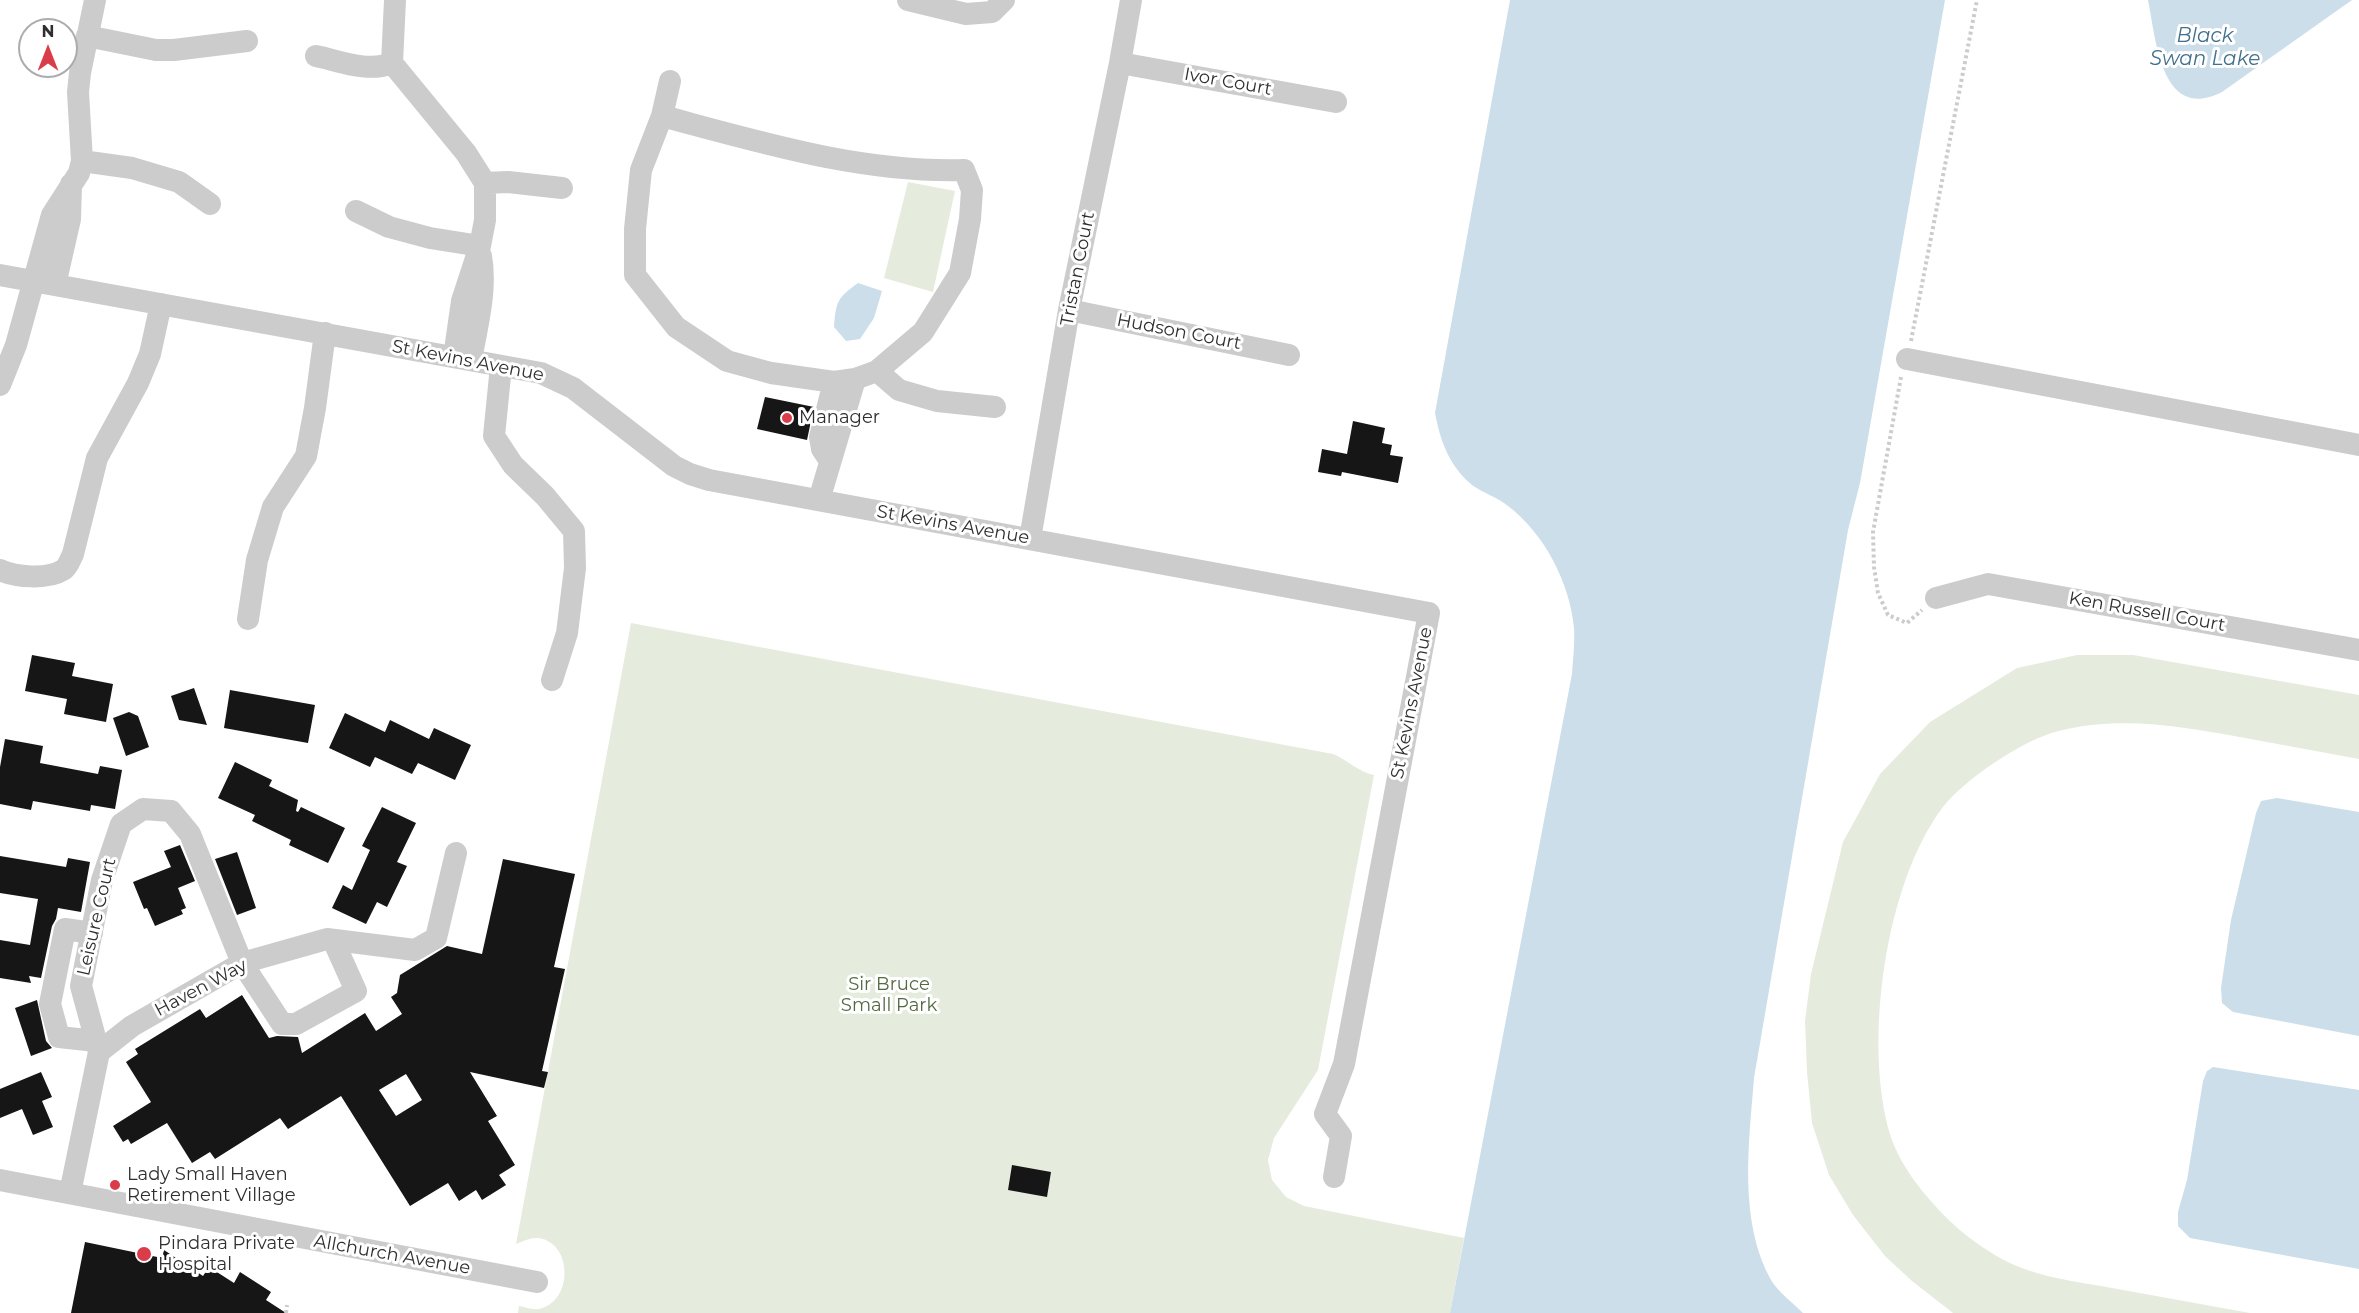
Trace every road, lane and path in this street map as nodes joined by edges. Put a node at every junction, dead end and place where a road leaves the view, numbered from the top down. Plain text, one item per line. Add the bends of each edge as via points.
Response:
1 (94, 0) edge
2 (395, 0) edge
3 (908, 0) edge
4 (1004, 0) edge
5 (1131, 0) edge
6 (1977, 0) edge
7 (87, 36) junction
8 (247, 41) dead end
9 (316, 56) dead end
10 (392, 63) junction
11 (1120, 63) junction
12 (670, 81) dead end
13 (1336, 102) dead end
14 (662, 116) junction
15 (82, 161) junction
16 (485, 183) junction
17 (562, 188) dead end
18 (210, 204) dead end
19 (356, 211) dead end
20 (480, 246) junction
21 (0, 275) edge
22 (45, 283) junction
23 (161, 304) junction
24 (1069, 310) junction
25 (325, 333) junction
26 (1289, 354) dead end
27 (463, 358) junction
28 (1907, 359) junction
29 (501, 366) junction
30 (877, 371) junction
31 (844, 381) junction
32 (0, 385) edge
33 (995, 407) dead end
34 (2359, 445) edge
35 (819, 500) junction
36 (1030, 539) junction
37 (0, 570) edge
38 (1936, 598) joint
39 (248, 619) dead end
40 (2359, 650) edge
41 (552, 680) dead end
42 (456, 854) dead end
43 (92, 933) junction
44 (333, 940) junction
45 (242, 963) junction
46 (98, 1047) junction
47 (1334, 1177) dead end
48 (0, 1180) edge
49 (69, 1193) junction
50 (537, 1282) dead end
51 (288, 1305) dead end
52 (286, 1313) edge

1 - 7 street
2 - 10 street
3 - 4 street via 966,14 992,12
5 - 11 street, Tristan Court
6 - 28 path
7 - 8 street via 156,50
7 - 15 street via 78,92
9 - 10 street via 368,68
10 - 16 street via 466,153
11 - 13 street, Ivor Court
11 - 24 street, Tristan Court
12 - 14 street
14 - 30 street via 778,147 875,165 964,170 972,190 960,273 923,332
14 - 31 street via 641,170 635,275 676,327 727,361 771,373
15 - 18 street via 132,168 179,182
15 - 22 street via 71,184 70,219
16 - 17 street
16 - 20 street
19 - 20 street via 389,227
20 - 27 street via 482,295
21 - 22 street, St Kevins Avenue
22 - 23 street, St Kevins Avenue
22 - 32 street
23 - 25 street, St Kevins Avenue
23 - 37 street via 150,354 97,459 68,566 42,576
24 - 26 street, Hudson Court
24 - 36 street, Tristan Court
25 - 27 street, St Kevins Avenue
25 - 39 street via 306,456 273,507 257,560
27 - 29 street, St Kevins Avenue
28 - 34 street
28 - 38 path via 1900,378 1873,532 1874,567 1878,593 1888,615 1907,623
29 - 35 street, St Kevins Avenue via 541,373 573,388 690,474
29 - 41 street via 494,436 513,465 574,531 575,568 567,633
30 - 31 street
30 - 33 street via 899,390 937,401
31 - 35 street
35 - 36 street, St Kevins Avenue
36 - 47 street, St Kevins Avenue via 1429,613 1344,1064 1325,1114 1341,1136
38 - 40 street, Ken Russell Court via 1988,584
42 - 44 street, Haven Way via 436,938 415,950
43 - 45 street, Leisure Court via 102,880 121,824 143,809 171,811 190,834
43 - 46 street, Leisure Court via 81,986
43 - 46 street via 65,929 50,1005 59,1037
44 - 45 street, Haven Way
44 - 45 street, Leisure Court via 356,991 296,1024 282,1024
45 - 46 street, Haven Way
46 - 49 street
48 - 49 street, Allchurch Avenue
49 - 50 street, Allchurch Avenue
51 - 52 path

